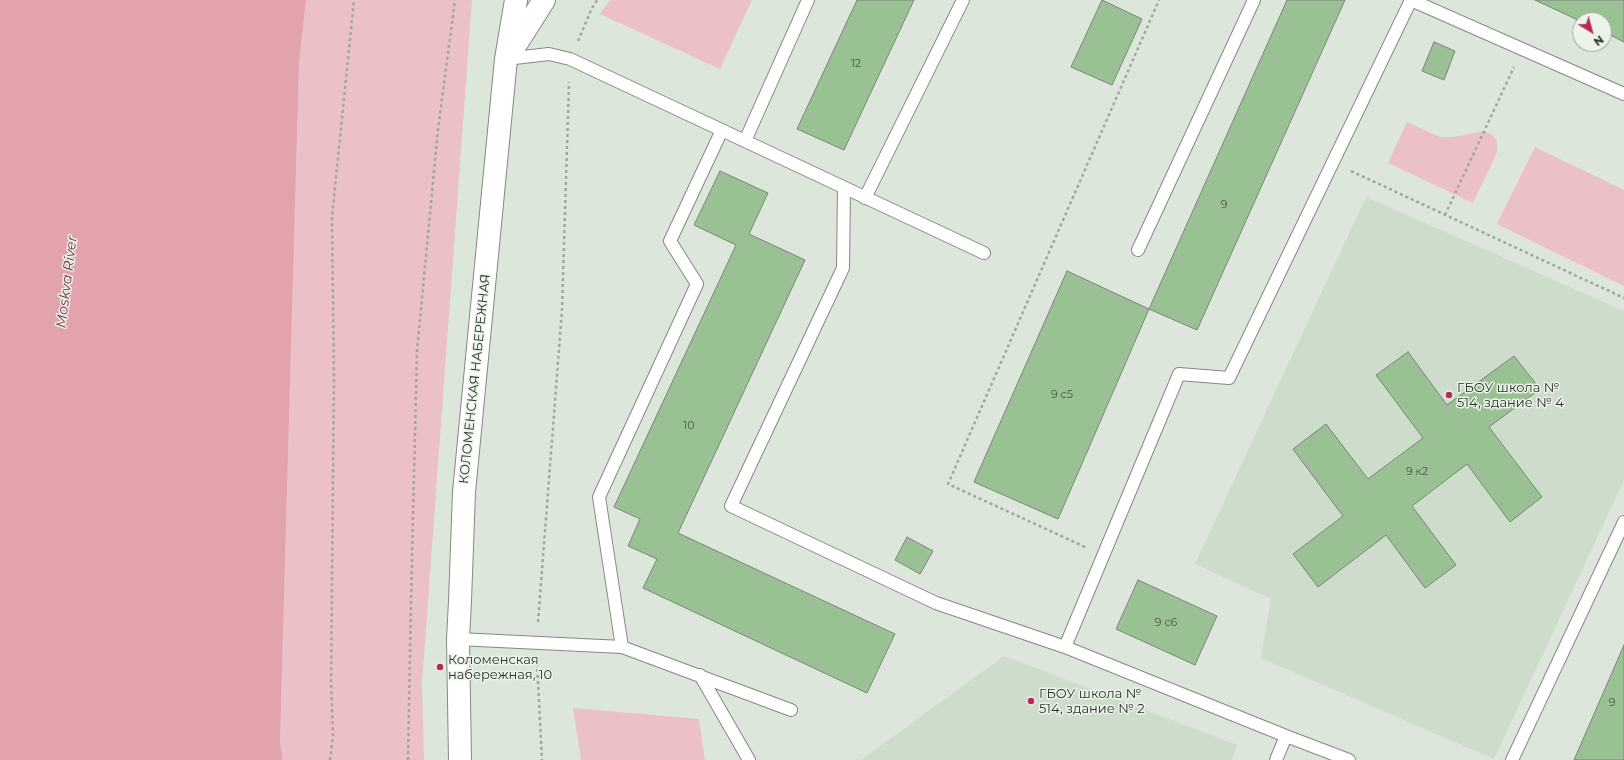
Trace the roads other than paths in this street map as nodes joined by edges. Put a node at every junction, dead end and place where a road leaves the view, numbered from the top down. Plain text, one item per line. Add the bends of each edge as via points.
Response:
1 (516, 0) edge
2 (544, 0) edge
3 (808, 0) edge
4 (963, 0) edge
5 (1254, 0) edge
6 (1411, 0) edge
7 (506, 59) junction
8 (1624, 94) edge
9 (722, 130) junction
10 (745, 141) junction
11 (844, 188) junction
12 (865, 198) junction
13 (1138, 250) dead end
14 (984, 253) dead end
15 (1624, 522) edge
16 (458, 639) junction
17 (622, 647) junction
18 (1065, 647) junction
19 (700, 675) junction
20 (791, 710) dead end
21 (1286, 736) junction
22 (460, 760) edge
23 (749, 760) edge
24 (1276, 760) edge
25 (1349, 760) edge
26 (1512, 760) edge

1 - 7 street, КОЛОМЕНСКАЯ НАБЕРЕЖНАЯ
2 - 7 street
3 - 10 lane
4 - 12 lane
5 - 13 lane
6 - 8 lane
6 - 18 lane via 1229,378 1179,374
7 - 9 lane via 549,54 570,59
7 - 16 street, КОЛОМЕНСКАЯ НАБЕРЕЖНАЯ via 464,492
9 - 10 lane
9 - 17 lane via 670,241 697,284 599,497
10 - 11 lane
11 - 12 lane
11 - 18 lane via 843,268 731,506 936,603
12 - 14 lane
15 - 26 lane
16 - 17 lane
16 - 22 street, КОЛОМЕНСКАЯ НАБЕРЕЖНАЯ
17 - 19 lane
18 - 21 lane
19 - 20 lane
19 - 23 lane
21 - 24 lane
21 - 25 lane

